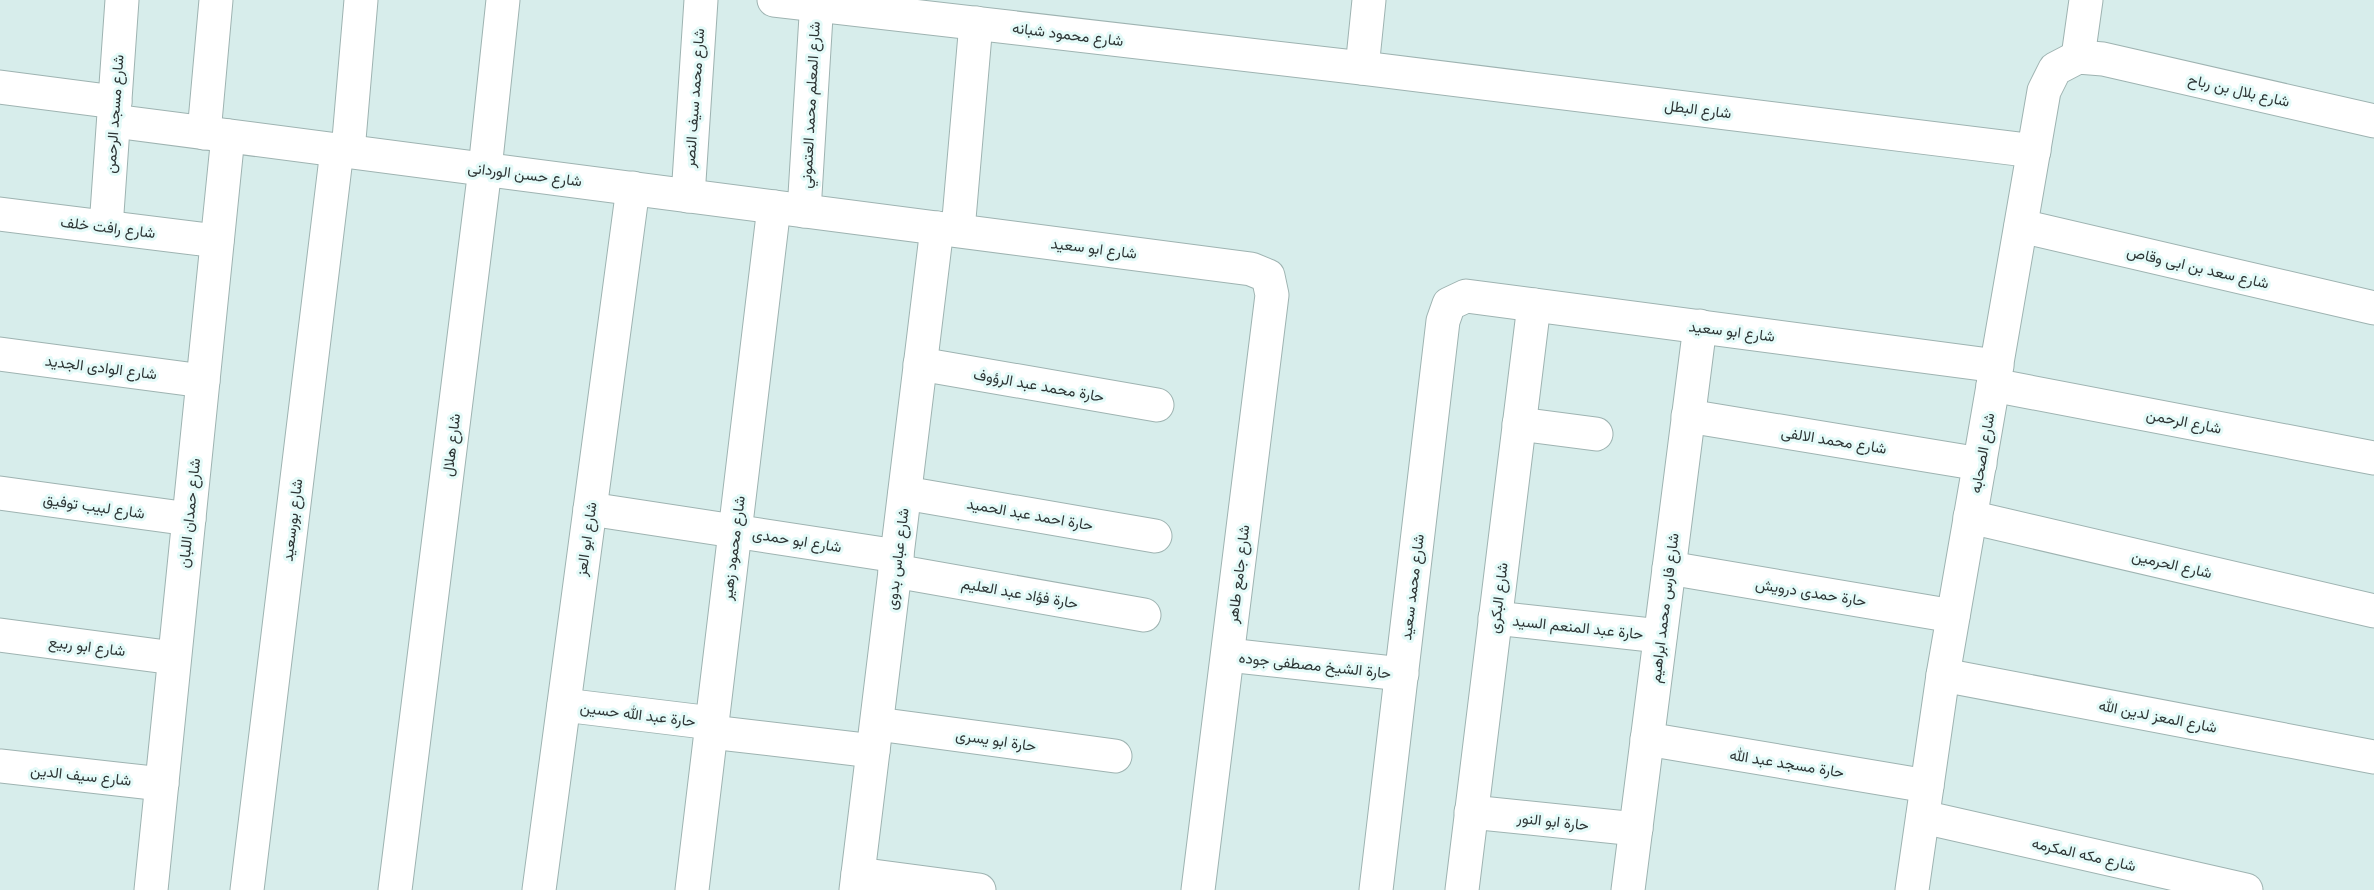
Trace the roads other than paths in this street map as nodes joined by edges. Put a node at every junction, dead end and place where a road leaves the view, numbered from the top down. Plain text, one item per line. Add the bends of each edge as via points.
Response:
1 (122, 0) edge
2 (216, 0) edge
3 (361, 0) edge
4 (503, 0) edge
5 (701, 0) edge
6 (774, 0) edge
7 (1369, 0) edge
8 (2086, 0) edge
9 (816, 2) edge
10 (976, 23) junction
11 (2090, 58) junction
12 (1362, 68) junction
13 (0, 87) edge
14 (115, 112) junction
15 (2374, 121) edge
16 (216, 134) junction
17 (343, 150) junction
18 (2034, 151) junction
19 (485, 169) junction
20 (633, 188) junction
21 (688, 196) junction
22 (789, 209) junction
23 (0, 214) edge
24 (2021, 226) junction
25 (106, 227) junction
26 (947, 229) junction
27 (217, 241) junction
28 (1251, 268) joint
29 (1466, 296) joint
30 (1534, 305) junction
31 (2374, 308) edge
32 (1700, 326) junction
33 (0, 354) edge
34 (920, 364) junction
35 (1995, 375) junction
36 (203, 381) junction
37 (1157, 405) dead end
38 (1688, 416) junction
39 (1519, 424) junction
40 (1596, 435) dead end
41 (2374, 458) edge
42 (1980, 464) junction
43 (0, 493) edge
44 (905, 493) junction
45 (590, 509) junction
46 (1970, 517) junction
47 (189, 519) junction
48 (735, 531) junction
49 (1155, 536) dead end
50 (896, 563) junction
51 (1669, 568) junction
52 (2374, 611) edge
53 (1144, 615) dead end
54 (1953, 616) junction
55 (1495, 618) junction
56 (0, 635) edge
57 (1660, 636) junction
58 (1228, 656) junction
59 (174, 658) junction
60 (1402, 674) junction
61 (1943, 675) junction
62 (564, 705) junction
63 (712, 728) junction
64 (875, 737) junction
65 (1647, 739) junction
66 (1115, 756) dead end
67 (2374, 757) edge
68 (0, 766) edge
69 (162, 784) junction
70 (1925, 802) junction
71 (1471, 812) junction
72 (1636, 829) junction
73 (857, 882) edge
74 (1633, 889) edge
75 (151, 890) edge
76 (247, 890) edge
77 (395, 890) edge
78 (539, 890) edge
79 (692, 890) edge
80 (979, 890) edge
81 (1198, 890) edge
82 (1376, 890) edge
83 (1462, 890) edge
84 (1912, 890) edge
85 (2246, 890) edge

1 - 14 street, شارع مسجد الرحمن
2 - 16 street, شارع حمدان اللبان
3 - 17 street, شارع بورسعيد
4 - 19 street, شارع هلال
5 - 21 street, شارع محمد سيف النصر
6 - 9 street, شارع محمود شبانه
7 - 12 street
8 - 11 street
9 - 10 street, شارع محمود شبانه
9 - 22 street, شارع المعلم محمد العتموني
10 - 12 street, شارع محمود شبانه
10 - 26 street, شارع عباس بدوى
11 - 15 street, شارع بلال بن رباح
11 - 18 street, شارع الصحابه via 2055,69 2044,92
12 - 18 street, شارع البطل
13 - 14 street, شارع حسن الوردانى
14 - 16 street, شارع حسن الوردانى
14 - 25 street, شارع مسجد الرحمن
16 - 17 street, شارع حسن الوردانى
16 - 27 street, شارع حمدان اللبان
17 - 19 street, شارع حسن الوردانى
17 - 76 street, شارع بورسعيد
18 - 24 street, شارع الصحابه
19 - 20 street, شارع حسن الوردانى
19 - 77 street, شارع هلال
20 - 21 street, شارع حسن الوردانى
20 - 45 street, شارع ابو العز
21 - 22 street, شارع حسن الوردانى
22 - 26 street, شارع حسن الوردانى
22 - 48 street, شارع محمود زهير
23 - 25 street, شارع رافت خلف
24 - 31 street, شارع سعد بن ابى وقاص
24 - 35 street, شارع الصحابه
25 - 27 street, شارع رافت خلف
26 - 28 street, شارع ابو سعيد
26 - 34 street, شارع عباس بدوى
27 - 36 street, شارع حمدان اللبان
28 - 58 street, شارع جامع طاهر via 1268,276 1272,295
29 - 30 street, شارع ابو سعيد
29 - 60 street, شارع محمد سعيد via 1449,304 1443,321
30 - 32 street, شارع ابو سعيد
30 - 39 street, شارع البكرى
32 - 35 street, شارع ابو سعيد
32 - 38 street, شارع فارس محمد ابراهيم
33 - 36 street, شارع الوادى الجديد
34 - 37 street, حارة محمد عبد الرؤوف
34 - 44 street, شارع عباس بدوى
35 - 41 street, شارع الرحمن
35 - 42 street, شارع الصحابه
36 - 47 street, شارع حمدان اللبان
38 - 42 street, شارع محمد الالفى
38 - 51 street, شارع فارس محمد ابراهيم
39 - 40 street
39 - 55 street, شارع البكرى
42 - 46 street, شارع الصحابه
43 - 47 street, شارع لبيب توفيق
44 - 49 street, حارة احمد عبد الحميد
44 - 50 street, شارع عباس بدوى
45 - 48 street, شارع ابو حمدى
45 - 62 street, شارع ابو العز
46 - 52 street, شارع الحرمين
46 - 54 street, شارع الصحابه
47 - 59 street, شارع حمدان اللبان
48 - 50 street, شارع ابو حمدى
48 - 63 street, شارع محمود زهير
50 - 53 street, حارة فؤاد عبد العليم
50 - 64 street, شارع عباس بدوى
51 - 54 street, حارة حمدى درويش
51 - 57 street, شارع فارس محمد ابراهيم
54 - 61 street, شارع الصحابه
55 - 57 street, حارة عبد المنعم السيد
55 - 71 street, شارع البكرى
56 - 59 street, شارع ابو ربيع
57 - 65 street, شارع فارس محمد ابراهيم
58 - 60 street, حارة الشيخ مصطفى جوده
58 - 81 street, شارع جامع طاهر
59 - 69 street, شارع حمدان اللبان
60 - 82 street, شارع محمد سعيد
61 - 67 street, شارع المعز لدين الله
61 - 70 street, شارع الصحابه
62 - 63 street, حارة عبد الله حسين
62 - 78 street, شارع ابو العز
63 - 64 street, حارة عبد الله حسين
63 - 79 street, شارع محمود زهير
64 - 66 street, حارة ابو يسرى
64 - 73 street, شارع عباس بدوى
65 - 70 street, حارة مسجد عبد الله
65 - 72 street, شارع فارس محمد ابراهيم
68 - 69 street, شارع سيف الدين
69 - 75 street, شارع حمدان اللبان
70 - 84 street, شارع الصحابه
70 - 85 street, شارع مكه المكرمه
71 - 72 street, حارة ابو النور
71 - 83 street, شارع البكرى
72 - 74 street, شارع فارس محمد ابراهيم
73 - 80 street

